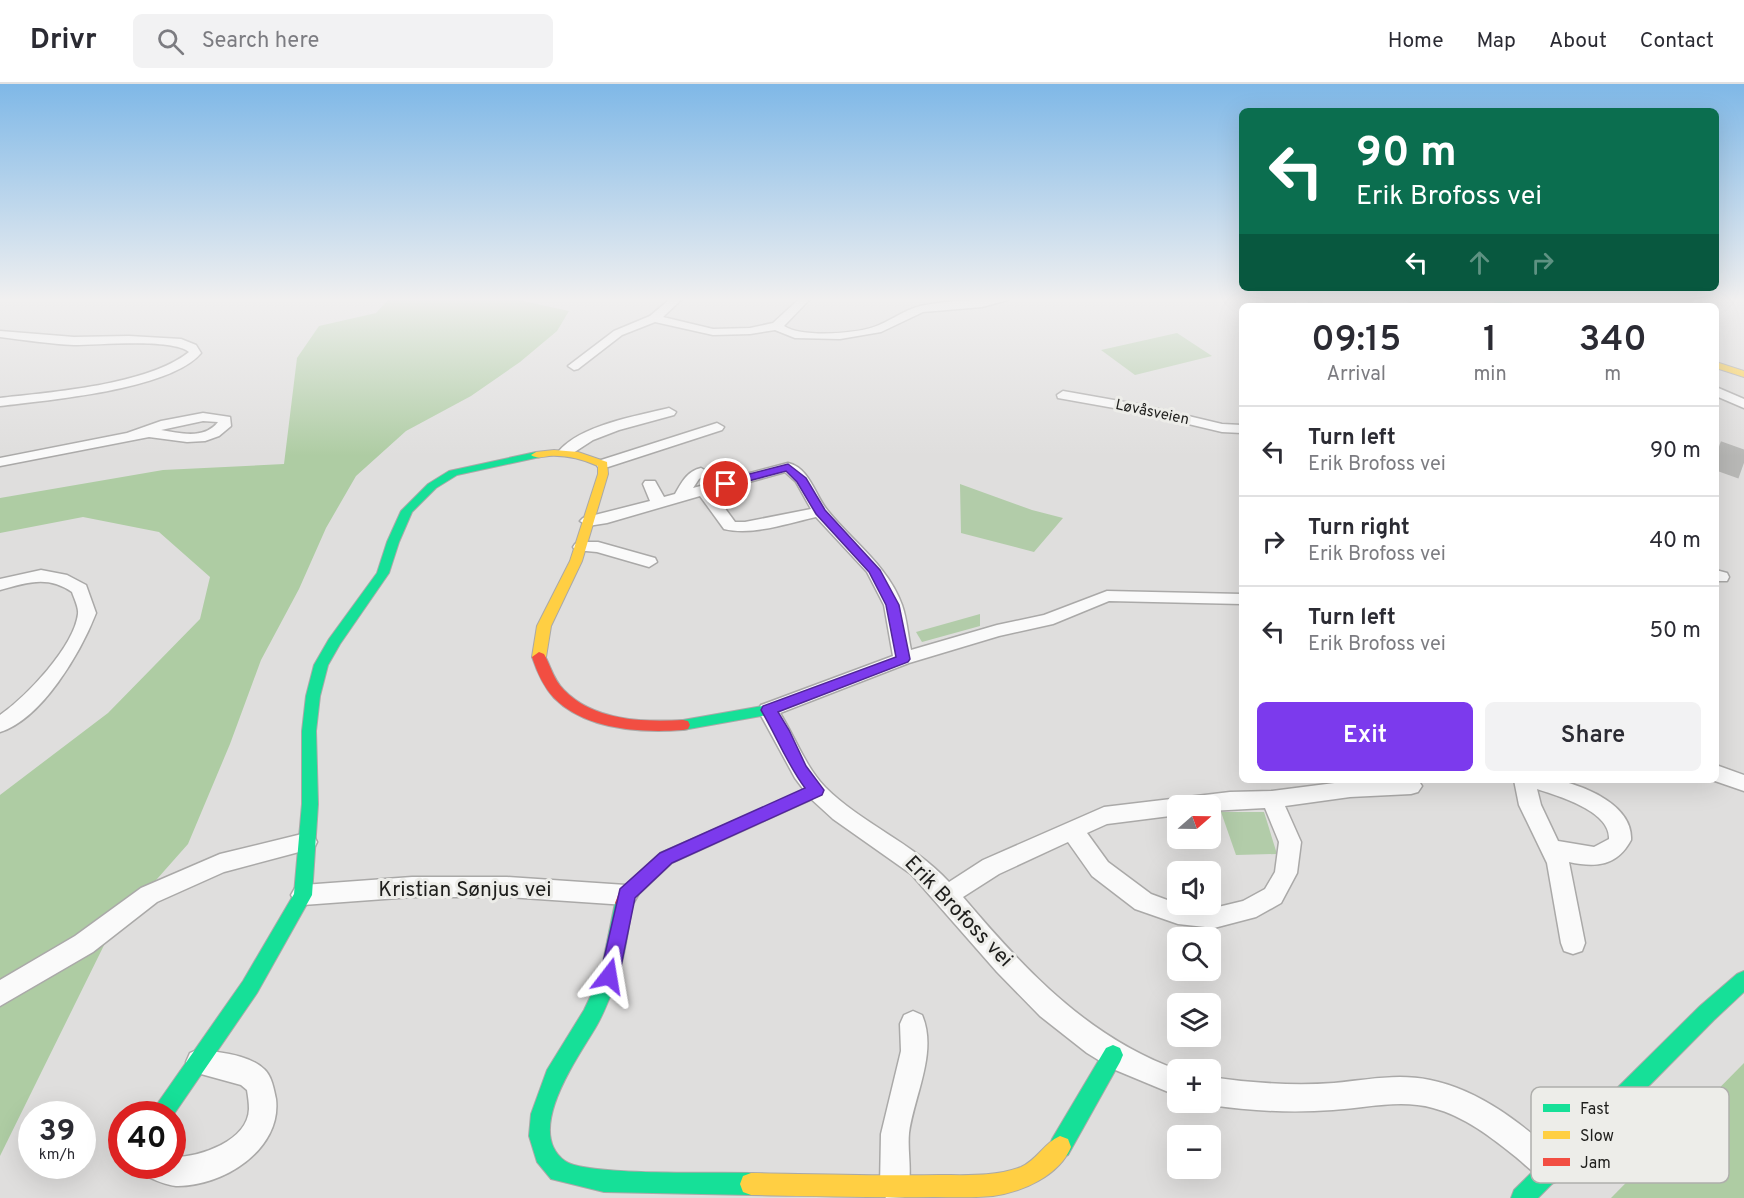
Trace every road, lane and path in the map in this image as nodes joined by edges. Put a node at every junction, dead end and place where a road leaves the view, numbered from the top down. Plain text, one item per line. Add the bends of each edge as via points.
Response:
1 (194, 352) edge
2 (593, 352) edge
3 (574, 366) dead end
4 (1719, 366) edge
5 (1744, 374) edge
6 (1719, 392) edge
7 (1063, 395) dead end
8 (0, 402) edge
9 (1744, 404) edge
10 (669, 412) dead end
11 (717, 427) dead end
12 (1239, 429) edge
13 (133, 435) junction
14 (565, 452) junction
15 (0, 462) edge
16 (603, 464) junction
17 (701, 472) dead end
18 (650, 484) dead end
19 (704, 490) junction
20 (681, 496) junction
21 (659, 503) junction
22 (820, 512) junction
23 (588, 521) junction
24 (580, 547) junction
25 (649, 562) dead end
26 (0, 585) edge
27 (1239, 599) edge
28 (903, 659) junction
29 (768, 710) junction
30 (0, 725) edge
31 (1719, 774) edge
32 (1525, 783) edge
33 (1542, 783) edge
34 (1744, 783) edge
35 (1411, 786) dead end
36 (816, 790) junction
37 (1272, 799) junction
38 (1072, 830) junction
39 (306, 842) junction
40 (1553, 849) junction
41 (303, 895) junction
42 (627, 895) junction
43 (947, 895) junction
44 (1573, 943) dead end
45 (1744, 980) edge
46 (0, 994) edge
47 (914, 1023) dead end
48 (1113, 1055) junction
49 (199, 1062) junction
50 (1167, 1080) edge
51 (1633, 1087) edge
52 (1221, 1093) edge
53 (170, 1101) edge
54 (1531, 1151) edge
55 (186, 1173) edge
56 (1538, 1183) edge
57 (895, 1187) junction
58 (1522, 1198) edge

1 - 8 street via 191,359 170,369 127,381
2 - 3 street
4 - 5 street
6 - 9 street
7 - 12 street, Løvåsveien
10 - 14 street via 598,433
11 - 16 street
13 - 13 street via 197,437 220,429 225,420 204,417
13 - 15 street
14 - 16 street via 589,456
14 - 39 street via 528,455 453,473 432,486 407,511 383,573 321,665 309,731
16 - 23 street
17 - 20 street
18 - 21 street
19 - 20 street
19 - 22 street via 730,526 745,527
19 - 22 street via 788,467 802,480
20 - 21 street
21 - 23 street
22 - 28 street via 874,570 893,605
23 - 24 street
24 - 25 street via 598,547
24 - 29 street via 546,624 539,650 541,664 556,691 591,714 638,727 684,726
26 - 30 street via 33,576 56,575 80,588 87,613 72,650 55,674
27 - 28 street via 1107,596 1072,612
28 - 29 street
29 - 36 street, Erik Brofoss vei via 800,770
31 - 34 street
32 - 40 street via 1530,805
33 - 40 street via 1599,806 1618,824 1621,834 1619,844 1608,853 1592,856
35 - 37 street
36 - 42 street via 666,858
36 - 43 street, Erik Brofoss vei via 831,805 919,867
37 - 38 street via 1114,814
37 - 38 street via 1290,842 1286,873 1273,896 1248,910 1214,918 1178,914 1143,902 1100,869
38 - 43 street via 991,867
39 - 41 street
39 - 46 street via 220,864 149,895 84,944
40 - 44 street
41 - 42 street, Kristian Sønjus vei via 412,887 507,887
41 - 49 street via 250,987
42 - 57 street via 609,976 591,1017 554,1077 541,1114 540,1136 545,1154 559,1171 604,1181
43 - 48 street, Erik Brofoss vei via 1045,1003
45 - 51 street
47 - 57 street via 914,1051 896,1134
48 - 50 street, Erik Brofoss vei
48 - 57 street via 1060,1148 1026,1176 994,1185
49 - 53 street
49 - 55 street via 245,1073 257,1081 263,1098 262,1116 256,1130 235,1153 209,1168
52 - 54 street via 1252,1098 1394,1091 1434,1095 1476,1113
56 - 58 street

